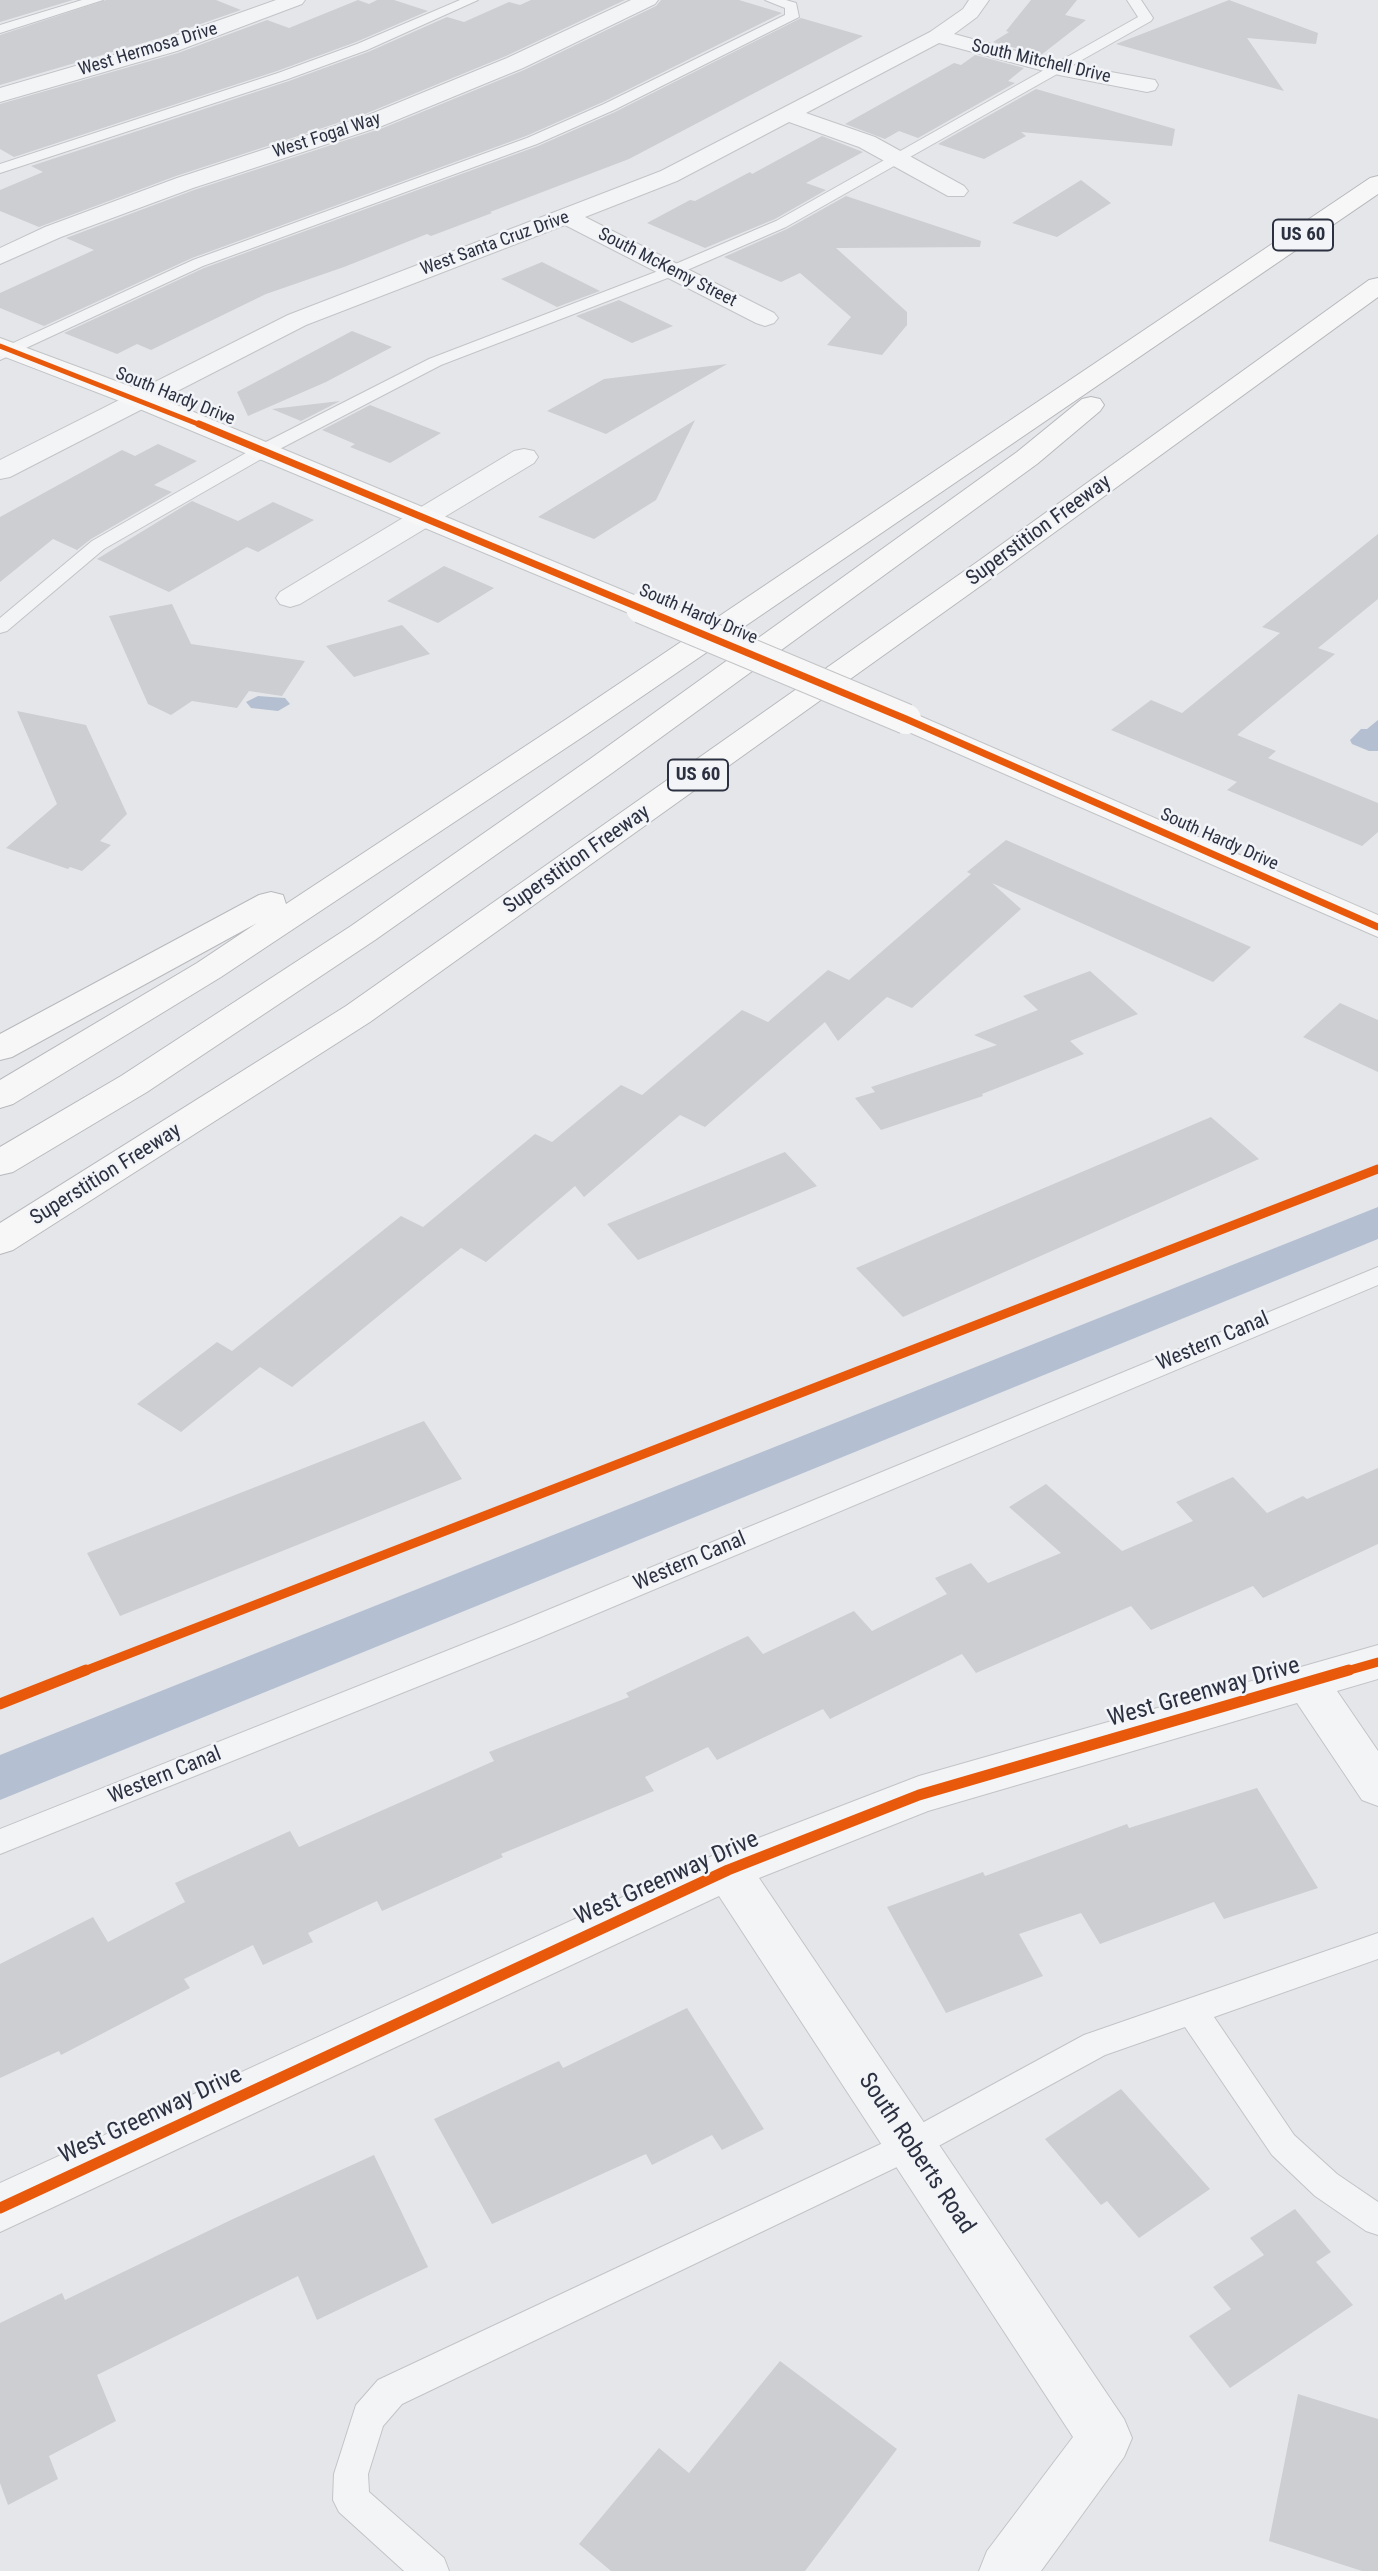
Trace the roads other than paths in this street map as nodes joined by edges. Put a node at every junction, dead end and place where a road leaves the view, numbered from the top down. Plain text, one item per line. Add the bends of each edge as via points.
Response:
1 (96, 0) edge
2 (295, 0) edge
3 (471, 0) edge
4 (648, 0) edge
5 (772, 0) edge
6 (979, 0) edge
7 (1134, 0) edge
8 (0, 29) edge
9 (937, 36) junction
10 (1059, 69) junction
11 (1147, 85) dead end
12 (0, 95) edge
13 (789, 115) junction
14 (898, 159) junction
15 (0, 169) edge
16 (1378, 183) edge
17 (956, 191) dead end
18 (568, 217) junction
19 (0, 257) edge
20 (672, 271) junction
21 (1378, 285) edge
22 (1227, 287) junction
23 (765, 318) dead end
24 (3, 350) edge
25 (139, 399) junction
26 (264, 450) junction
27 (524, 457) dead end
28 (0, 471) edge
29 (423, 518) junction
30 (290, 598) dead end
31 (0, 627) edge
32 (576, 727) junction
33 (1378, 927) edge
34 (0, 1049) edge
35 (0, 1096) edge
36 (0, 1163) edge
37 (0, 1241) edge
38 (1378, 1275) edge
39 (1378, 1662) edge
40 (1307, 1683) junction
41 (1378, 1787) edge
42 (0, 1842) edge
43 (728, 1870) junction
44 (1378, 1946) edge
45 (1192, 2011) junction
46 (911, 2145) junction
47 (0, 2207) edge
48 (1378, 2220) edge
49 (431, 2571) edge
50 (1007, 2571) edge

1 - 8 lane
2 - 12 street, West Hermosa Drive via 169,46
3 - 15 lane via 294,72
4 - 19 street, West Fogal Way via 515,63 374,121 185,183 53,232
5 - 24 lane via 791,5 792,17 609,107 532,141 198,263
6 - 9 street, West Santa Cruz Drive via 970,13
7 - 10 lane via 1146,18
9 - 10 street, South Mitchell Drive
9 - 13 street, West Santa Cruz Drive
10 - 11 street, South Mitchell Drive
10 - 14 lane
13 - 14 street via 867,142
13 - 18 street, West Santa Cruz Drive via 669,176
14 - 17 street
14 - 20 lane via 781,224
16 - 22 main road, US 60
18 - 20 street, South McKemy Street
18 - 25 street, West Santa Cruz Drive via 297,320
20 - 23 street, South McKemy Street
20 - 26 lane via 435,362
21 - 37 main road, Superstition Freeway / US 60 via 369,1006
22 - 32 main road, US 60
22 - 36 main road via 1027,458 590,774 249,1009
24 - 25 main road, South Hardy Drive
25 - 26 main road, South Hardy Drive
25 - 28 street, West Santa Cruz Drive
26 - 29 main road, South Hardy Drive
26 - 31 lane via 98,545
27 - 29 street
29 - 30 street
29 - 33 main road, South Hardy Drive, bridge via 906,719
32 - 34 main road via 262,907
32 - 35 main road, US 60 via 209,970
38 - 42 lane, Western Canal via 524,1632
39 - 40 street, West Greenway Drive
40 - 41 street
40 - 43 street, West Greenway Drive via 919,1795
43 - 46 street, South Roberts Road
43 - 47 street, West Greenway Drive
44 - 45 lane
45 - 46 lane via 1095,2045
45 - 48 lane via 1283,2145 1326,2185
46 - 49 lane via 390,2392 368,2417 351,2474 351,2500
46 - 50 street, South Roberts Road via 1105,2438

